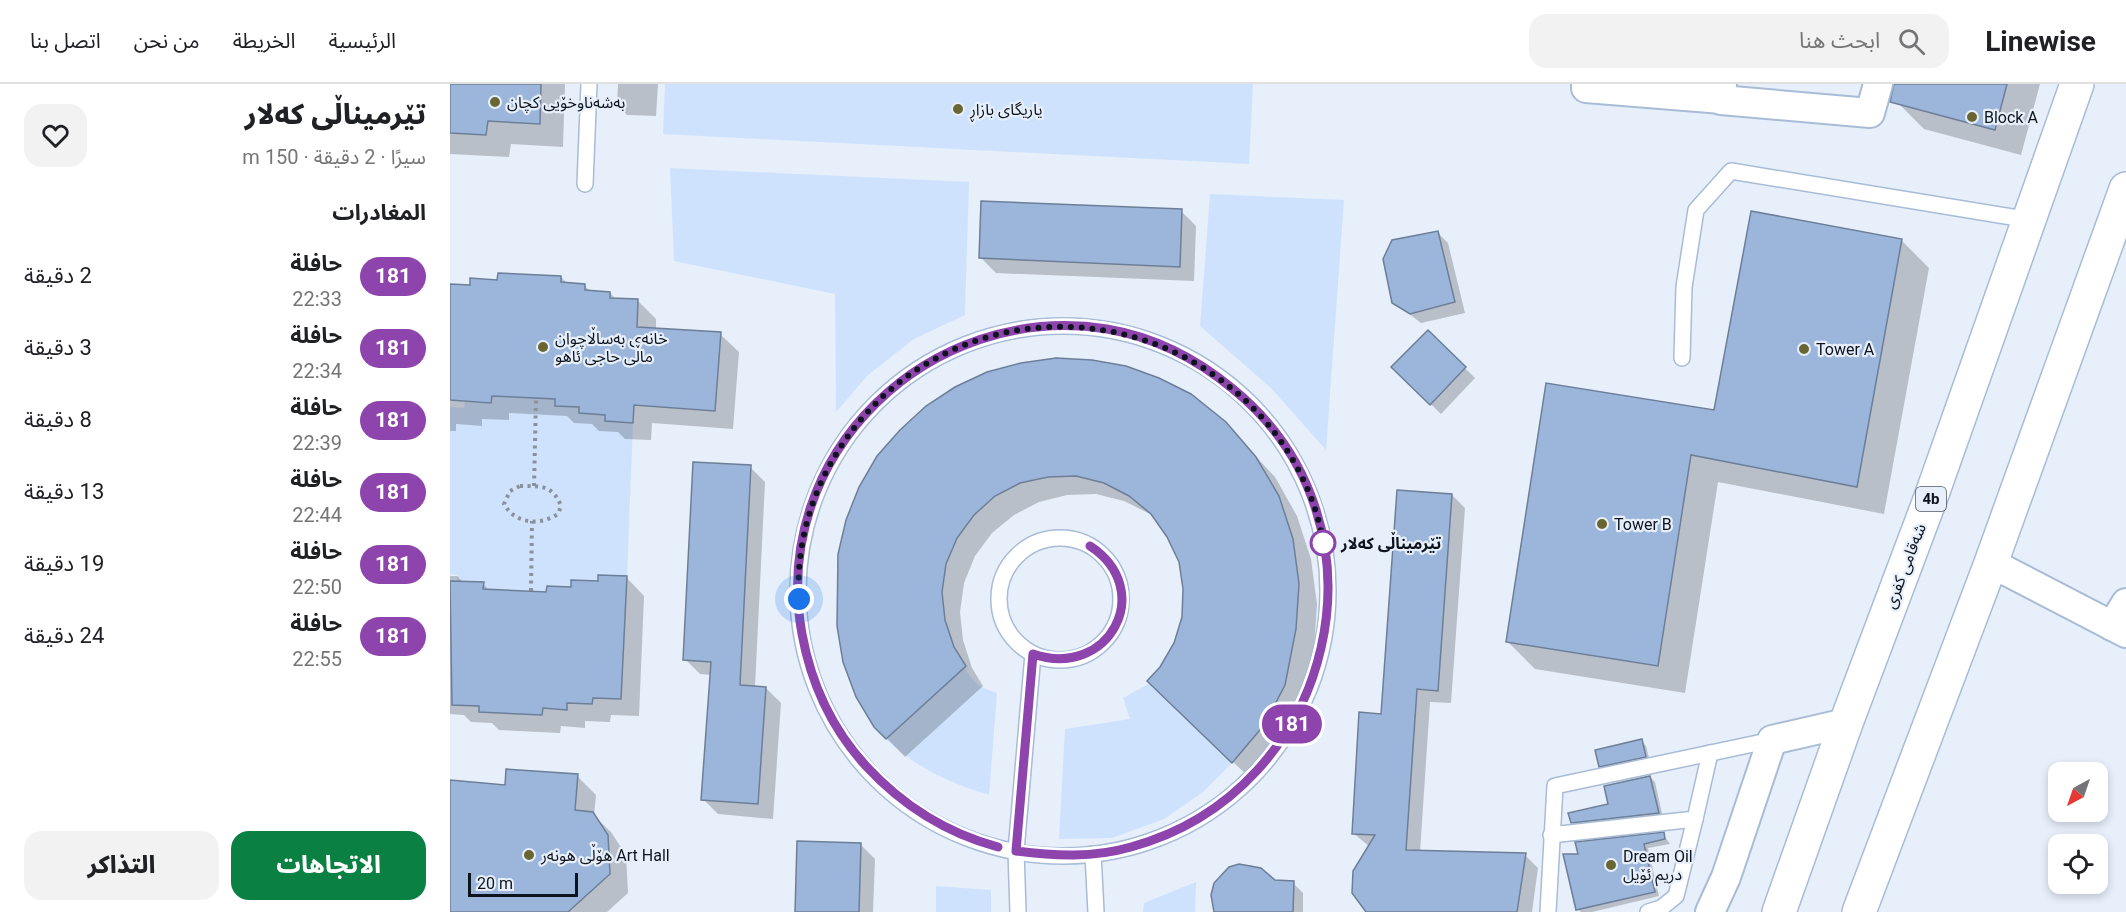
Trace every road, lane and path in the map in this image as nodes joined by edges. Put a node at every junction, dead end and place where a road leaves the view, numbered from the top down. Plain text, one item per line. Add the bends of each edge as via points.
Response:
1 (590, 84) edge
2 (1587, 84) edge
3 (1878, 84) edge
4 (2077, 84) edge
5 (1722, 92) edge
6 (585, 184) dead end
7 (2126, 189) edge
8 (2030, 220) junction
9 (1682, 358) dead end
10 (536, 398) dead end
11 (534, 486) junction
12 (532, 521) junction
13 (1991, 563) junction
14 (531, 591) dead end
15 (2121, 621) edge
16 (1033, 654) junction
17 (1846, 723) junction
18 (1772, 740) junction
19 (1710, 753) junction
20 (1695, 819) junction
21 (1551, 835) junction
22 (1016, 851) junction
23 (1093, 854) junction
24 (1018, 912) edge
25 (1096, 912) edge
26 (1548, 912) edge
27 (1648, 912) edge
28 (1710, 912) edge
29 (1779, 912) edge
30 (1859, 912) edge

1 - 6 lane
2 - 5 street via 1586,87
3 - 5 street via 1870,113
4 - 8 highway, شەقامی کفری / 4b
7 - 13 highway
8 - 9 lane via 1731,171 1696,210 1684,287
8 - 17 highway, شەقامی کفری / 4b
10 - 11 path
11 - 12 path via 547,487 556,494 561,506 558,514 549,519
11 - 12 path via 510,491 504,504 510,515
12 - 14 path
13 - 15 street
13 - 30 highway
16 - 16 lane via 1016,642 1005,625 999,595 1004,575 1015,558 1031,545 1050,538 1081,541 1106,558 1116,574 1122,604 1116,623 1106,640 1081,657 1052,660
16 - 22 lane
17 - 18 street
17 - 29 highway, شەقامی کفری / 4b
18 - 19 lane
18 - 28 street via 1726,878
19 - 20 lane
19 - 21 lane via 1556,786
20 - 21 lane
20 - 27 lane via 1676,896
21 - 26 lane
22 - 23 lane via 1054,856
22 - 23 lane via 980,842 912,808 857,756 835,725 818,692 806,655 798,581 802,543 826,471 868,410 896,384 927,362 997,334 1034,327 1072,326 1146,339 1214,373 1243,397 1291,455 1308,489 1320,525 1328,581 1324,638 1315,674 1301,710 1258,771 1231,797 1200,818 1130,848
22 - 24 lane
23 - 25 lane

